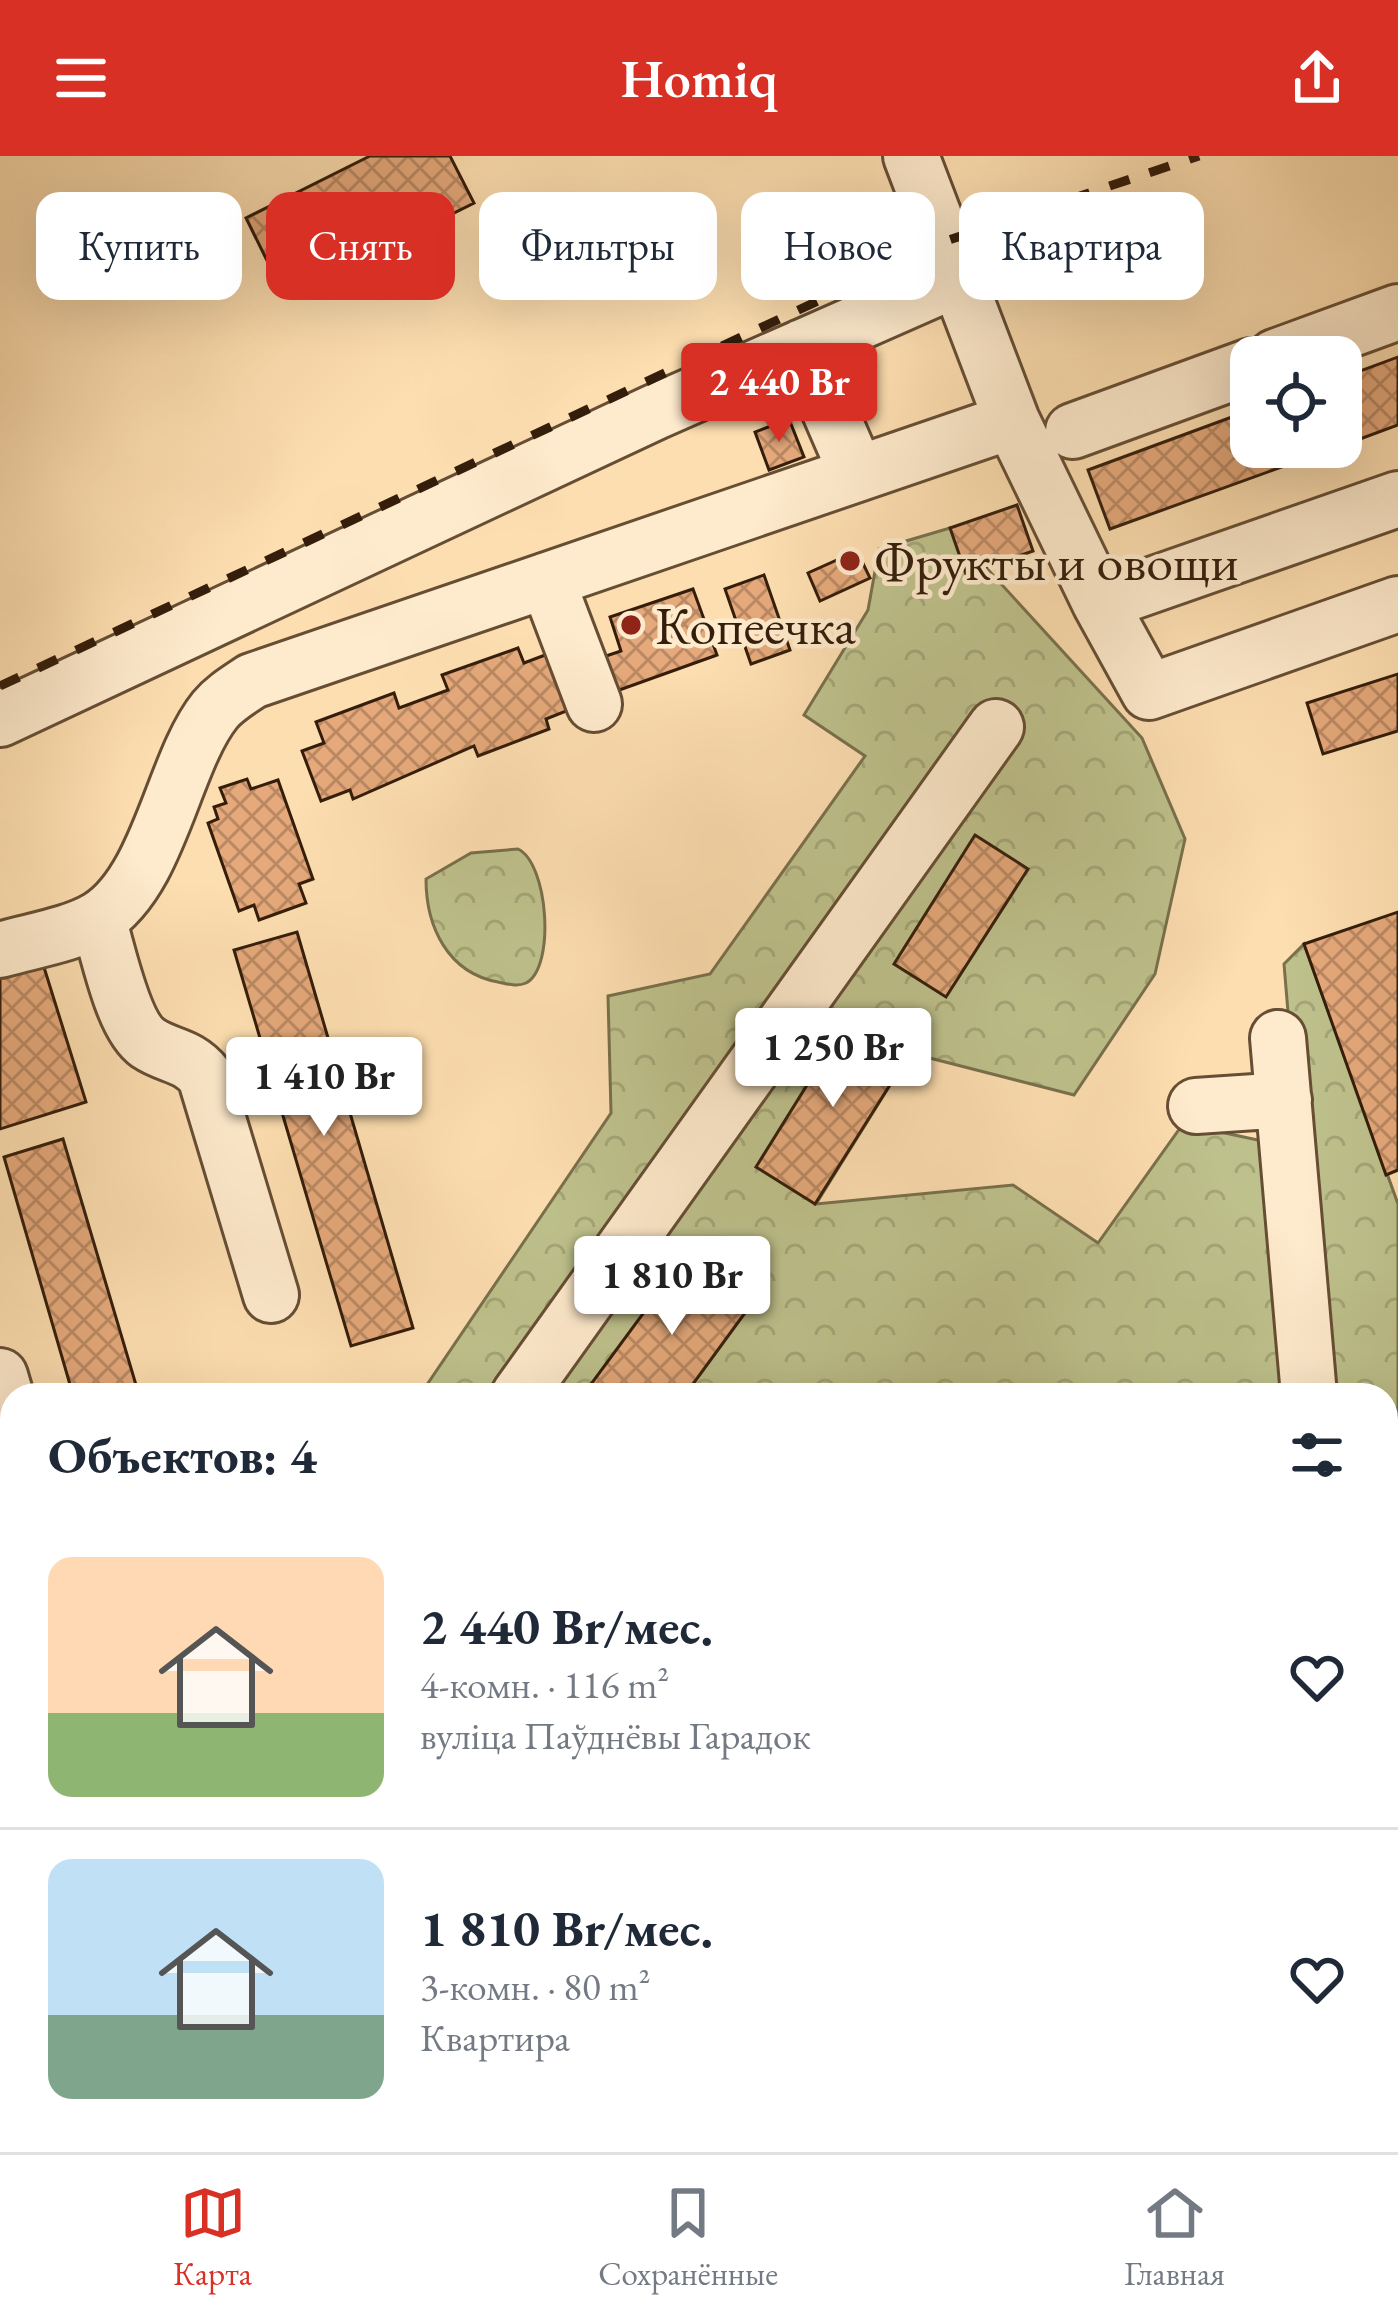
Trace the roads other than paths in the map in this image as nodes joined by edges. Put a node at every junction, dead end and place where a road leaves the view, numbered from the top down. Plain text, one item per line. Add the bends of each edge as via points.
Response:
1 (911, 156) edge
2 (950, 261) junction
3 (1398, 312) edge
4 (1332, 336) edge
5 (802, 347) junction
6 (1230, 374) edge
7 (1012, 422) junction
8 (1072, 430) dead end
9 (857, 474) junction
10 (1398, 499) edge
11 (548, 580) junction
12 (1100, 603) junction
13 (1398, 604) edge
14 (594, 704) dead end
15 (0, 719) edge
16 (996, 727) dead end
17 (98, 919) junction
18 (0, 950) edge
19 (1278, 1038) dead end
20 (1284, 1100) junction
21 (1196, 1106) dead end
22 (271, 1295) dead end
23 (529, 1383) edge
24 (1308, 1383) edge

1 - 2 street
2 - 5 street
2 - 7 street
3 - 4 street
5 - 9 street
5 - 15 street
6 - 8 street
7 - 9 street
7 - 12 street
9 - 11 street
10 - 12 street
11 - 14 street
11 - 17 street via 252,681 232,695 205,727 146,856
12 - 13 street via 1149,692
16 - 23 street
17 - 18 street
17 - 22 street via 132,1025 205,1076
19 - 20 street
20 - 21 street
20 - 24 street

